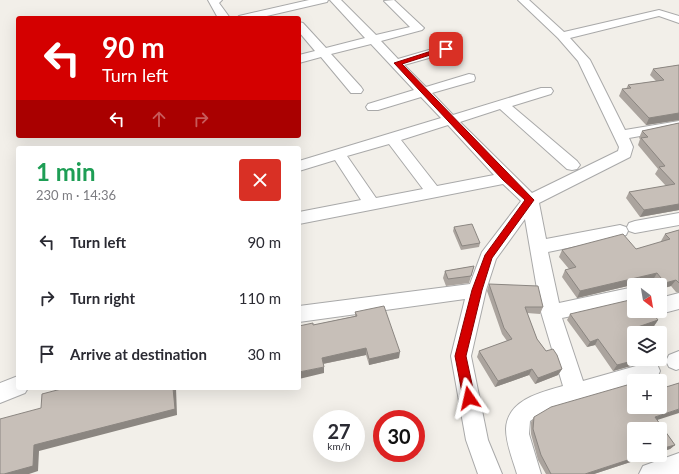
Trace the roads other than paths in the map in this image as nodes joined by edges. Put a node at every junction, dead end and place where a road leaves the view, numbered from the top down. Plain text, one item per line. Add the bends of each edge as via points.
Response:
1 (217, 0) edge
2 (323, 0) edge
3 (335, 0) edge
4 (523, 0) edge
5 (389, 2) dead end
6 (223, 16) edge
7 (252, 16) edge
8 (679, 20) edge
9 (301, 29) edge
10 (562, 36) junction
11 (375, 40) junction
12 (446, 49) dead end
13 (326, 55) junction
14 (301, 59) edge
15 (398, 63) junction
16 (301, 66) edge
17 (469, 78) dead end
18 (356, 90) dead end
19 (423, 90) junction
20 (546, 91) dead end
21 (502, 104) junction
22 (373, 107) dead end
23 (452, 120) junction
24 (679, 125) edge
25 (620, 135) junction
26 (392, 138) junction
27 (338, 154) junction
28 (301, 165) edge
29 (572, 165) dead end
30 (506, 178) junction
31 (433, 191) junction
32 (530, 200) junction
33 (371, 203) junction
34 (301, 216) edge
35 (676, 223) edge
36 (539, 247) junction
37 (477, 290) junction
38 (627, 296) edge
39 (679, 301) edge
40 (667, 304) edge
41 (551, 312) junction
42 (301, 314) edge
43 (650, 371) dead end
44 (16, 387) edge
45 (0, 393) edge
46 (576, 393) junction
47 (679, 465) edge
48 (490, 474) edge
49 (529, 474) edge
50 (651, 474) edge

1 - 6 street via 212,1
2 - 7 street
3 - 11 street
4 - 10 street
5 - 11 street via 418,28
8 - 10 street via 659,13
9 - 13 street
10 - 25 street via 584,60
11 - 13 street
11 - 15 street
12 - 15 street
13 - 14 street
13 - 16 street
13 - 18 street
15 - 19 street
17 - 19 street
19 - 22 street
19 - 23 street
20 - 21 street
21 - 23 street
21 - 29 street
23 - 26 street
23 - 30 street
24 - 25 street
25 - 32 street via 626,147 625,154
26 - 27 street
26 - 31 street
27 - 28 street
27 - 33 street
30 - 31 street
30 - 32 street
31 - 33 street
32 - 36 street
32 - 37 street via 488,257
33 - 34 street
35 - 36 street via 628,229
36 - 41 street
37 - 42 street
37 - 48 street via 461,356 477,440
38 - 41 street
39 - 40 street
41 - 46 street
43 - 46 street
44 - 45 street
46 - 49 street via 533,406 520,416 517,428
47 - 50 street

